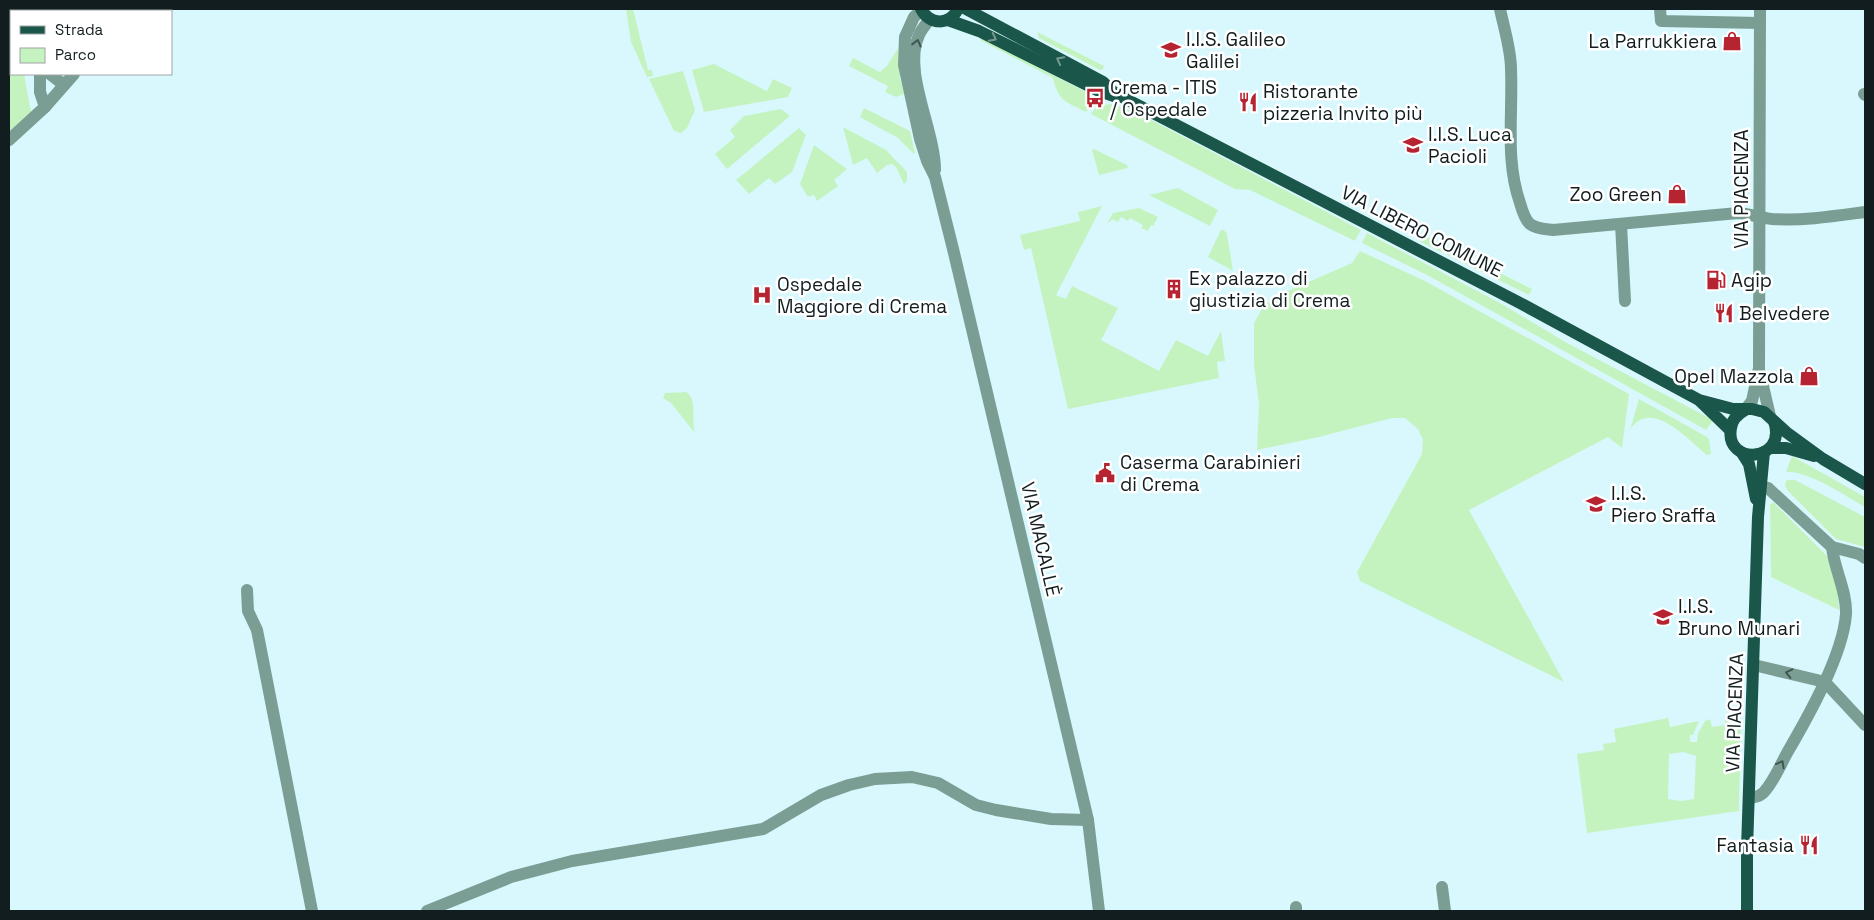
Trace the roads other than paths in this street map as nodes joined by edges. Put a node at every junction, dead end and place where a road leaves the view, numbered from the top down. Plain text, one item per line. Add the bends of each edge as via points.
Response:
1 (958, 9) edge
2 (966, 9) edge
3 (1500, 9) edge
4 (1660, 9) edge
5 (1760, 9) edge
6 (924, 13) edge
7 (948, 20) junction
8 (1760, 23) junction
9 (40, 75) edge
10 (51, 75) edge
11 (73, 75) edge
12 (64, 85) junction
13 (1126, 99) junction
14 (45, 107) junction
15 (9, 140) edge
16 (1865, 212) edge
17 (1760, 216) junction
18 (1621, 224) junction
19 (1625, 301) dead end
20 (1759, 368) junction
21 (1699, 400) junction
22 (1745, 410) junction
23 (1772, 419) junction
24 (1730, 430) junction
25 (1767, 450) junction
26 (1742, 453) junction
27 (1823, 459) junction
28 (1865, 484) edge
29 (1761, 487) junction
30 (1758, 516) junction
31 (1832, 547) junction
32 (1865, 558) edge
33 (247, 590) dead end
34 (1754, 665) junction
35 (1825, 682) junction
36 (1865, 725) edge
37 (1750, 798) junction
38 (1088, 820) junction
39 (1442, 887) dead end
40 (312, 911) edge
41 (428, 911) edge
42 (1099, 911) edge
43 (1445, 911) edge
44 (1747, 911) edge

1 - 7 main road
13 -> 2 main road, VIA LIBERO COMUNE via 1103,82
3 - 18 street via 1511,67 1510,151 1523,212 1530,224 1541,229
4 - 8 street via 1662,21
5 - 8 street, VIA PIACENZA
6 - 7 main road, VIA LIBERO COMUNE via 939,22
6 - 38 street, VIA MACALLÈ via 914,17 905,37 904,65 920,139 935,177 968,310
7 -> 13 main road, VIA LIBERO COMUNE via 979,31 1099,91
8 - 17 street, VIA PIACENZA
9 - 14 street via 40,92
10 - 12 street
11 - 12 street
12 - 14 street
13 - 21 main road, VIA LIBERO COMUNE via 1520,303
14 - 15 street
16 - 17 street via 1783,220
17 - 18 street via 1738,213
17 - 20 street, VIA PIACENZA
18 - 19 street
20 - 22 street, VIA PIACENZA via 1752,401
20 - 23 street, VIA PIACENZA
21 - 22 main road, VIA LIBERO COMUNE
21 - 24 main road, VIA LIBERO COMUNE
22 - 23 main road, VIA LIBERO COMUNE via 1758,410
22 - 24 main road via 1735,418
23 - 25 main road via 1776,434
23 - 27 main road, VIA LIBERO COMUNE
24 - 26 main road, VIA LIBERO COMUNE via 1732,443
25 - 26 main road, VIA LIBERO COMUNE via 1750,455
25 - 27 main road, VIA LIBERO COMUNE via 1786,448
25 - 29 main road, VIA PIACENZA
26 - 30 main road, VIA PIACENZA via 1751,471
27 - 28 main road, VIA LIBERO COMUNE
29 - 30 main road, VIA PIACENZA
29 - 31 street via 1768,488
30 - 34 main road, VIA PIACENZA
31 - 32 street
31 - 35 street via 1846,613 1842,638
33 - 40 street via 248,611 256,630
35 -> 34 street
34 - 37 main road, VIA PIACENZA
35 - 36 street
37 -> 35 street via 1763,794 1774,778
37 - 44 main road, VIA PIACENZA
38 - 41 street via 1051,819 976,805 938,782 912,777 876,779 849,784 821,795 763,829 572,861 511,877
38 - 42 street, VIA MACALLÈ
39 - 43 street

